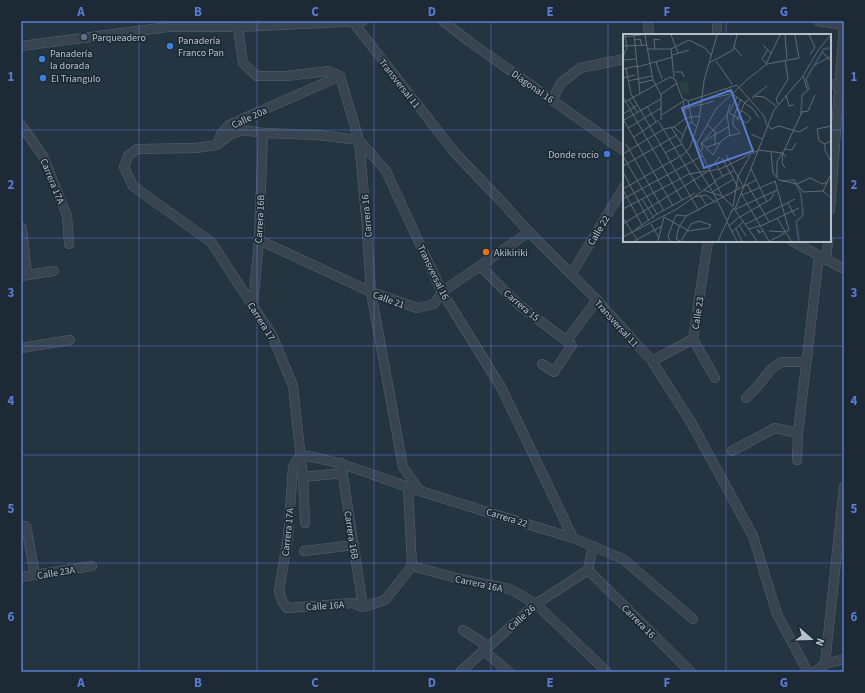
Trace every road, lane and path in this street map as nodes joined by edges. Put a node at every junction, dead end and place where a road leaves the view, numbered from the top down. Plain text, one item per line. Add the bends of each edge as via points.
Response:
1 (363, 21) edge
2 (443, 21) edge
3 (648, 21) edge
4 (717, 21) edge
5 (818, 21) edge
6 (352, 22) edge
7 (168, 24) edge
8 (844, 25) edge
9 (238, 27) junction
10 (649, 34) edge
11 (717, 34) edge
12 (21, 46) edge
13 (623, 58) edge
14 (340, 76) junction
15 (838, 85) edge
16 (837, 96) edge
17 (552, 100) junction
18 (21, 125) edge
19 (263, 133) junction
20 (359, 140) junction
21 (217, 144) junction
22 (623, 150) edge
23 (623, 189) edge
24 (831, 194) edge
25 (22, 228) dead end
26 (529, 232) junction
27 (259, 240) junction
28 (708, 242) edge
29 (794, 242) edge
30 (828, 242) edge
31 (68, 244) dead end
32 (823, 258) junction
33 (480, 266) junction
34 (844, 269) edge
35 (54, 271) dead end
36 (572, 273) junction
37 (24, 276) edge
38 (371, 292) junction
39 (442, 292) junction
40 (597, 300) junction
41 (252, 305) junction
42 (693, 339) junction
43 (70, 340) dead end
44 (567, 340) junction
45 (21, 348) edge
46 (652, 361) junction
47 (806, 362) junction
48 (542, 364) dead end
49 (715, 378) dead end
50 (746, 398) dead end
51 (798, 433) junction
52 (732, 451) dead end
53 (300, 455) junction
54 (798, 460) dead end
55 (341, 463) junction
56 (343, 473) junction
57 (303, 477) junction
58 (408, 487) junction
59 (844, 487) edge
60 (419, 490) junction
61 (305, 523) dead end
62 (26, 526) dead end
63 (573, 538) junction
64 (354, 545) junction
65 (593, 546) junction
66 (304, 551) dead end
67 (92, 566) dead end
68 (412, 566) junction
69 (588, 570) junction
70 (35, 575) junction
71 (21, 577) edge
72 (536, 604) junction
73 (363, 607) junction
74 (287, 608) joint
75 (694, 619) dead end
76 (463, 630) dead end
77 (484, 651) junction
78 (844, 659) edge
79 (825, 664) junction
80 (460, 672) edge
81 (509, 672) edge
82 (607, 672) edge
83 (691, 672) edge
84 (808, 672) edge
85 (815, 672) edge

1 - 6 street
2 - 17 street, Diagonal 16
3 - 10 street
4 - 11 street
5 - 8 street
6 - 9 street
6 - 26 street, Transversal 11 via 455,152
7 - 9 street
7 - 12 street
8 - 15 street
9 - 14 street via 243,63 257,76 330,71
13 - 17 street via 580,68 561,83
14 - 20 street, Carrera 16
14 - 21 street, Calle 20a via 229,125
15 - 16 street
16 - 24 street
17 - 22 street, Diagonal 16
18 - 31 street, Carrera 17A via 43,156 62,203 67,216
19 - 20 street via 318,135
19 - 21 street via 243,130 231,134
19 - 27 street, Carrera 16B
20 - 38 street, Carrera 16
20 - 39 street, Transversal 16 via 386,171
21 - 41 street, Carrera 17 via 196,148 137,149 128,156 124,167 133,186 211,242
23 - 36 street, Calle 22
25 - 37 street
26 - 33 street, Calle 21
26 - 36 street, Transversal 11
27 - 38 street, Calle 21
27 - 41 street, Carrera 16B
28 - 42 street, Calle 23
29 - 32 street
30 - 32 street
32 - 34 street
32 - 47 street
33 - 39 street, Calle 21
33 - 44 street, Carrera 15 via 519,305
35 - 37 street
36 - 40 street, Transversal 11
38 - 39 street, Calle 21 via 417,308 434,304
38 - 60 street, Carrera 16 via 402,467
39 - 63 street, Transversal 16 via 501,387
40 - 44 street
40 - 46 street, Transversal 11
41 - 53 street, Carrera 17 via 272,335 293,386
42 - 46 street, Calle 23
42 - 49 street
43 - 45 street
44 - 48 street via 572,345 554,372
46 - 84 street, Transversal 11 via 692,424 753,536 777,614
47 - 50 street via 781,362 770,369
47 - 51 street
51 - 52 street via 775,428
51 - 54 street
53 - 55 street, Carrera 22
53 - 57 street, Carrera 17
53 - 74 street, Carrera 17A via 293,466 288,537 279,590
55 - 56 street, Carrera 16B
55 - 58 street, Carrera 22
56 - 57 street
56 - 64 street, Carrera 16B
57 - 61 street, Carrera 17
58 - 60 street, Carrera 22
58 - 68 street
59 - 79 street
60 - 63 street, Carrera 22
62 - 70 street
63 - 65 street, Carrera 22
64 - 66 street
64 - 73 street, Carrera 16B
65 - 69 street
65 - 75 street, Carrera 22 via 623,558
67 - 70 street, Calle 23A
68 - 72 street, Carrera 16A via 510,589
68 - 73 street via 385,600
69 - 72 street, Calle 26
69 - 83 street, Carrera 16
70 - 71 street, Calle 23A
72 - 77 street, Calle 26
72 - 82 street, Carrera 16A
73 - 74 street, Calle 16A via 353,603
76 - 77 street via 483,642
77 - 80 street, Calle 26
77 - 81 street
78 - 79 street
79 - 85 street

